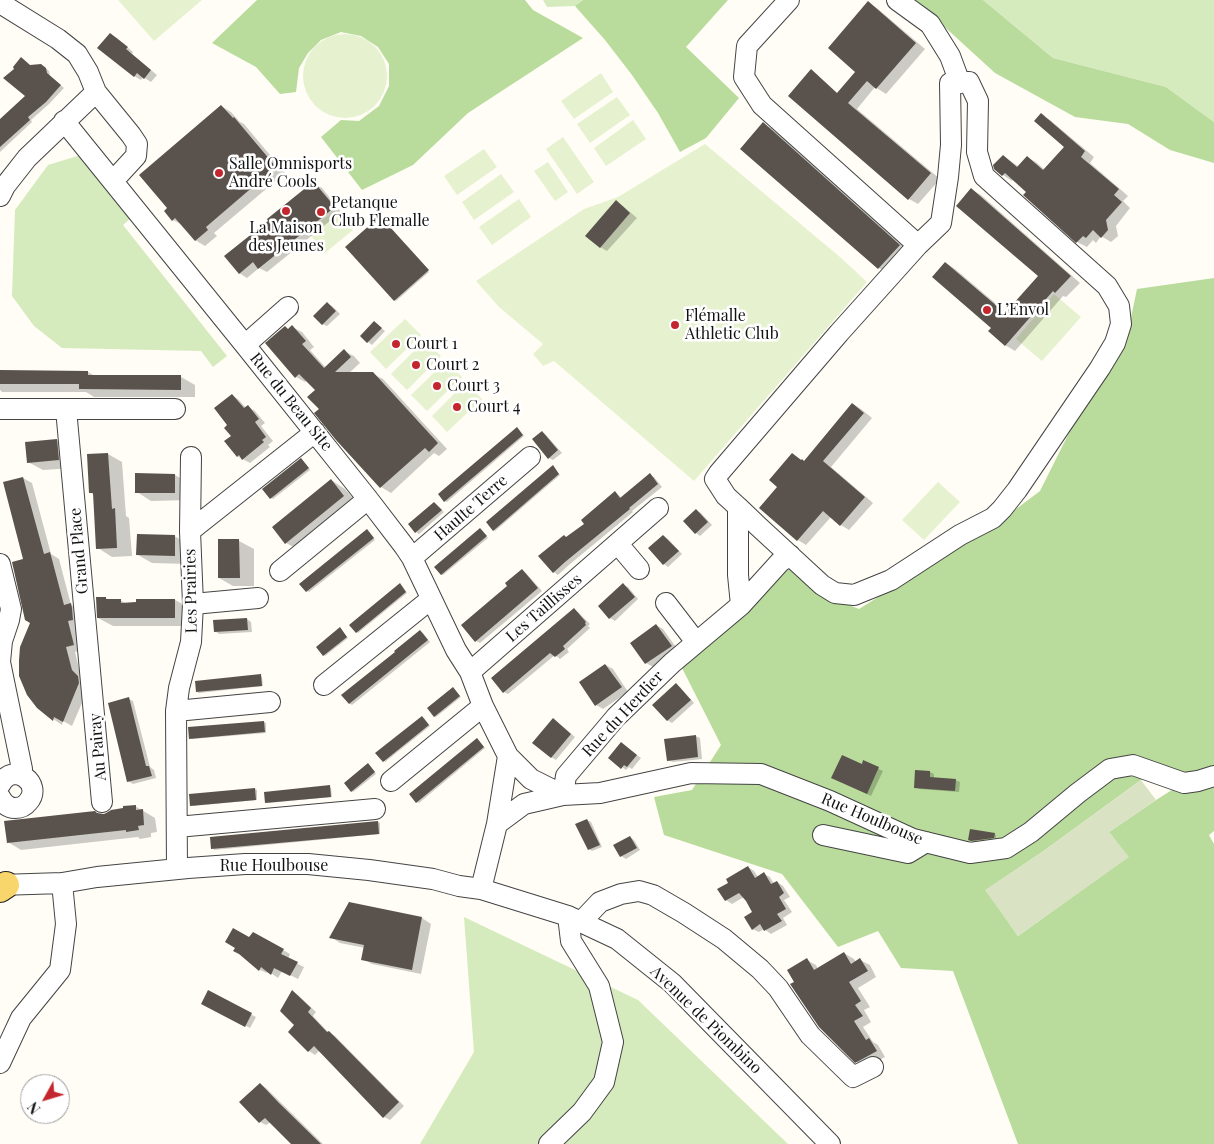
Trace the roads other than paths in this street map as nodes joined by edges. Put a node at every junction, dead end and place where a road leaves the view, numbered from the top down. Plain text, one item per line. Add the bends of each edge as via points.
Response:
1 (789, 0) edge
2 (897, 0) edge
3 (0, 3) edge
4 (960, 83) junction
5 (96, 92) junction
6 (64, 121) junction
7 (112, 181) junction
8 (0, 196) edge
9 (918, 244) junction
10 (288, 307) dead end
11 (245, 345) junction
12 (0, 409) edge
13 (175, 409) dead end
14 (66, 410) junction
15 (315, 432) junction
16 (191, 457) dead end
17 (530, 457) dead end
18 (368, 499) junction
19 (738, 507) junction
20 (658, 508) dead end
21 (190, 531) junction
22 (618, 544) junction
23 (790, 555) junction
24 (412, 558) junction
25 (0, 564) edge
26 (639, 569) dead end
27 (280, 571) dead end
28 (258, 598) dead end
29 (431, 599) junction
30 (666, 603) dead end
31 (193, 604) junction
32 (741, 605) junction
33 (696, 642) junction
34 (470, 672) junction
35 (324, 685) dead end
36 (93, 692) joint
37 (270, 702) dead end
38 (483, 706) junction
39 (176, 711) junction
40 (508, 756) junction
41 (21, 775) junction
42 (1214, 776) edge
43 (391, 781) dead end
44 (0, 785) edge
45 (562, 795) junction
46 (0, 797) edge
47 (102, 802) dead end
48 (375, 809) dead end
49 (497, 824) junction
50 (177, 827) junction
51 (823, 835) dead end
52 (926, 842) junction
53 (177, 869) junction
54 (62, 883) junction
55 (2, 885) edge
56 (481, 889) junction
57 (574, 919) junction
58 (0, 1063) edge
59 (873, 1067) dead end
60 (549, 1144) edge
61 (830, 1144) edge

1 - 9 street via 747,46 744,77 762,105
2 - 4 street via 930,24 950,56
3 - 5 street via 77,54
4 - 9 street via 950,84 951,144 941,223
4 - 23 street via 969,82 978,101 977,152 984,176 1107,286 1119,306 1121,324 1115,343 1017,490 993,518 960,535 891,580 854,595 834,593
5 - 6 street
5 - 7 street via 137,144 136,156
6 - 7 street, Rue du Beau Site
6 - 8 street via 27,158
7 - 11 street, Rue du Beau Site
9 - 19 street via 719,473 715,479
10 - 11 street
11 - 15 street, Rue du Beau Site
12 - 14 street
13 - 14 street
14 - 36 street, Grand Place
15 - 18 street, Rue du Beau Site
15 - 21 street, Les Prairies
16 - 21 street
17 - 24 street, Haulte Terre
18 - 24 street, Rue du Beau Site
18 - 27 street
19 - 23 street
19 - 32 street
20 - 22 street, Les Taillisses
21 - 31 street, Les Prairies
22 - 26 street
22 - 34 street, Les Taillisses
23 - 32 street, Rue du Herdier
24 - 29 street, Rue du Beau Site
25 - 41 street via 11,609 0,662
28 - 31 street
29 - 34 street, Rue du Beau Site
29 - 35 street
30 - 33 street
31 - 39 street, Les Prairies via 191,642
32 - 33 street, Rue du Herdier
33 - 45 street, Rue du Herdier via 616,717 566,776
34 - 38 street, Rue du Beau Site
36 - 47 street, Au Pairay
37 - 39 street
38 - 40 street
38 - 43 street
39 - 50 street, Les Prairies
40 - 45 street via 531,779
40 - 49 street
41 - 44 street via 7,776
41 - 46 street via 29,780 33,789 27,804 10,808
42 - 52 street, Rue Houlbouse via 1184,783 1133,765 1110,769 1006,848 970,853
45 - 49 street, Rue Houlbouse via 524,804
45 - 52 street, Rue Houlbouse via 600,793 691,773 761,774
48 - 50 street
49 - 56 street
50 - 53 street, Les Prairies
51 - 52 street via 908,853
53 - 54 street, Rue Houlbouse
53 - 56 street, Rue Houlbouse via 308,864 433,879
54 - 55 street, Rue Houlbouse
54 - 58 street via 66,924 60,970 21,1018
56 - 57 street, Avenue de Piombino
57 - 59 street via 600,902 621,894 639,891 653,895 724,939 760,969 778,988 810,1036 852,1077
57 - 60 street via 570,940 598,986 613,1042 604,1082 582,1112
57 - 61 street, Avenue de Piombino via 617,939 672,983

